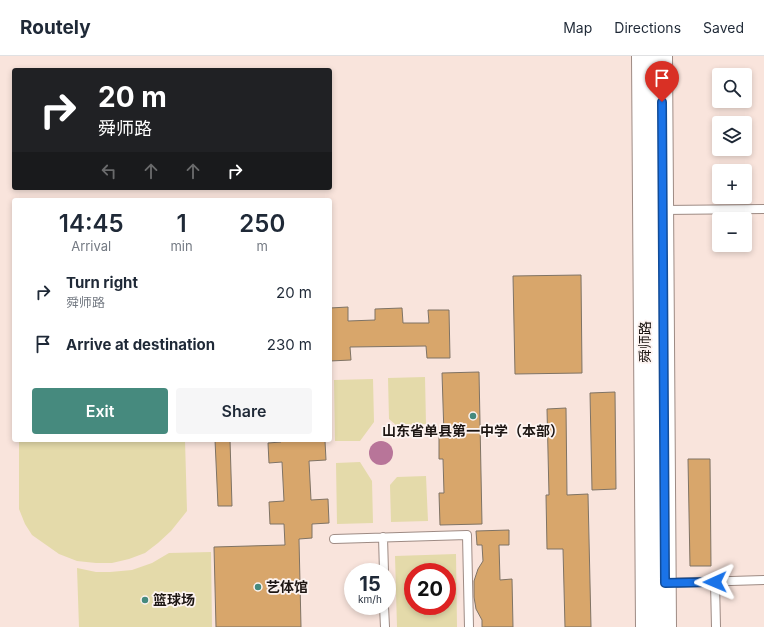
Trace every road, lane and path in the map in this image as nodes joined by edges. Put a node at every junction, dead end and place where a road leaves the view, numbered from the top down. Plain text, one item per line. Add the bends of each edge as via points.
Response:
1 (643, 56) edge
2 (661, 56) edge
3 (764, 209) edge
4 (662, 210) junction
5 (383, 537) dead end
6 (334, 539) dead end
7 (384, 563) edge
8 (764, 580) edge
9 (715, 582) junction
10 (665, 583) junction
11 (384, 615) edge
12 (385, 627) edge
13 (469, 627) edge
14 (647, 627) edge
15 (665, 627) edge
16 (716, 627) edge

1 - 14 main road, 舜师路
2 - 4 main road, 舜师路
3 - 4 lane
4 - 10 main road, 舜师路
5 - 7 lane
6 - 13 lane via 467,535
8 - 9 lane
9 - 10 lane
9 - 16 lane
10 - 15 main road, 舜师路
11 - 12 lane

